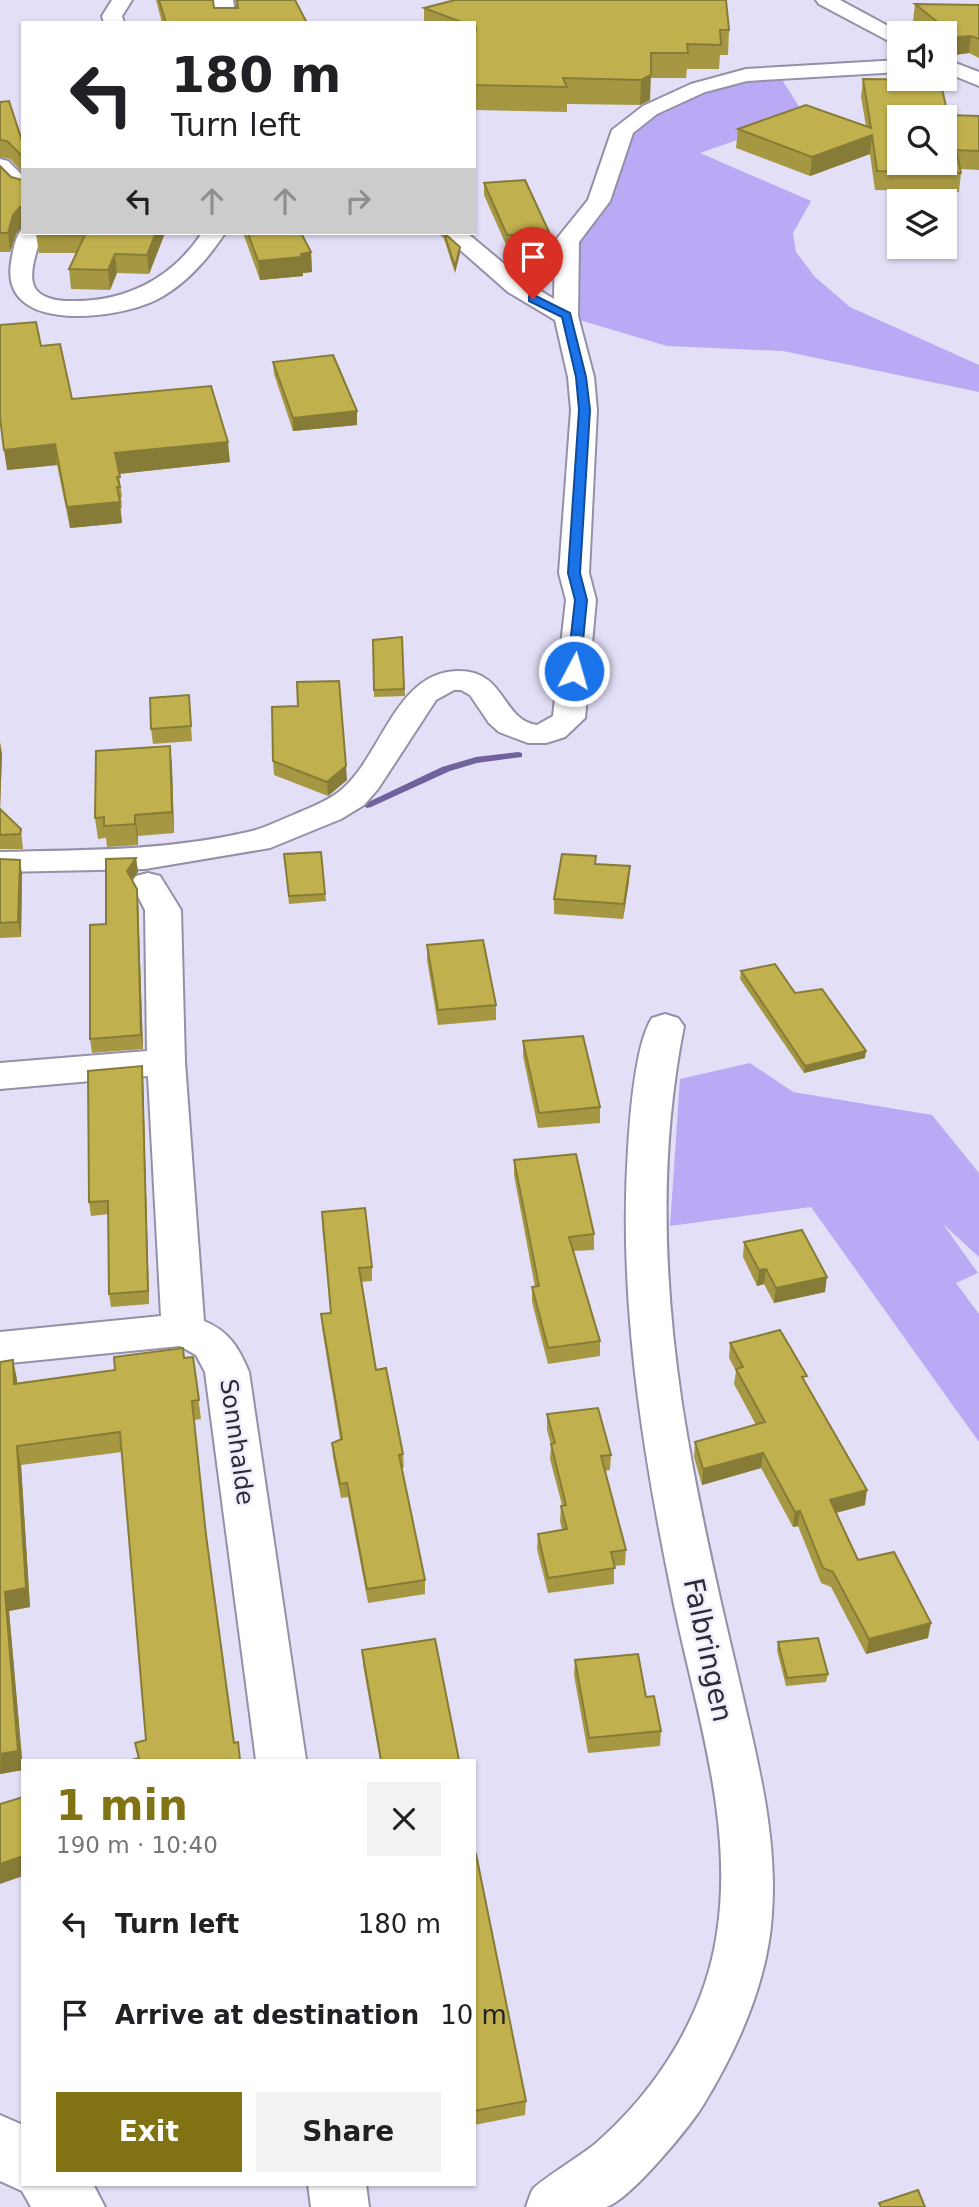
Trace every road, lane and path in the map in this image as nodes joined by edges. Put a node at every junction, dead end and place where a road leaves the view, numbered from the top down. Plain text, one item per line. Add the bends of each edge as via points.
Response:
1 (122, 0) edge
2 (223, 0) edge
3 (826, 0) edge
4 (864, 0) edge
5 (847, 11) junction
6 (114, 21) edge
7 (227, 21) edge
8 (887, 34) edge
9 (887, 67) edge
10 (957, 70) edge
11 (979, 80) edge
12 (0, 166) edge
13 (21, 187) edge
14 (30, 235) edge
15 (212, 235) edge
16 (455, 235) edge
17 (566, 316) junction
18 (0, 862) edge
19 (148, 883) dead end
20 (665, 1026) dead end
21 (166, 1062) junction
22 (0, 1076) edge
23 (183, 1330) junction
24 (0, 1348) edge
25 (281, 1759) edge
26 (0, 2143) edge
27 (21, 2161) edge
28 (50, 2186) edge
29 (337, 2186) edge
30 (76, 2207) edge
31 (340, 2207) edge
32 (555, 2207) edge

1 - 6 street
2 - 7 street
3 - 5 street
4 - 5 street
5 - 8 street
9 - 17 street via 746,75 698,88 650,110 623,130 599,201 567,241
10 - 11 street
12 - 13 street
14 - 15 street via 21,283 25,291 42,303 71,309 118,306 149,295 195,258
16 - 17 street via 517,288
17 - 18 street via 584,410 574,573 581,600 569,718 563,727 546,736 529,734 503,720 476,685 452,679 425,694 352,798 258,842 145,859
19 - 21 street via 163,910
20 - 32 street, Falbringen via 655,1066 647,1159 652,1333 667,1453 745,1841 746,1919 730,1992 680,2092 629,2151
21 - 22 street
21 - 23 street
23 - 24 street
23 - 25 street, Sonnhalde via 208,1339 221,1353 228,1372
26 - 27 street
28 - 30 street
29 - 31 street

